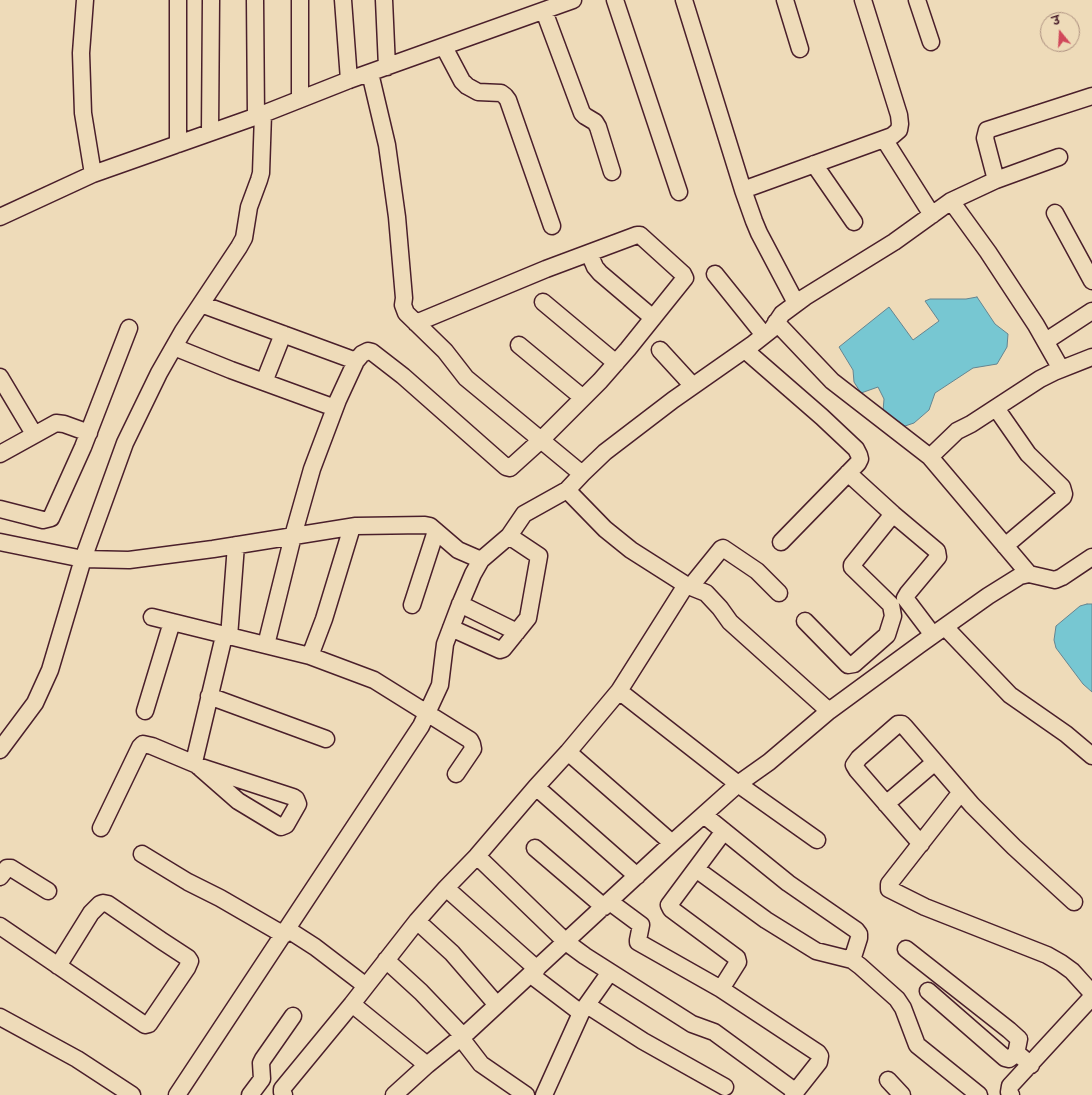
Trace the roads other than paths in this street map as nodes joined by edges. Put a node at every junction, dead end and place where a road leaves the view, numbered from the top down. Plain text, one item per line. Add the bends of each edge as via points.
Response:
1 (85, 0) edge
2 (178, 0) edge
3 (211, 0) edge
4 (256, 0) edge
5 (300, 0) edge
6 (343, 0) edge
7 (384, 0) edge
8 (573, 0) edge
9 (615, 0) edge
10 (684, 0) edge
11 (786, 0) edge
12 (863, 0) edge
13 (917, 0) edge
14 (544, 11) junction
15 (931, 42) dead end
16 (444, 47) junction
17 (800, 49) dead end
18 (387, 67) junction
19 (370, 73) junction
20 (350, 80) junction
21 (1092, 96) edge
22 (300, 99) junction
23 (259, 115) junction
24 (210, 132) junction
25 (884, 139) junction
26 (178, 144) junction
27 (1059, 157) dead end
28 (814, 164) junction
29 (612, 172) dead end
30 (93, 174) junction
31 (996, 180) junction
32 (743, 190) junction
33 (679, 192) dead end
34 (951, 202) junction
35 (1055, 213) dead end
36 (932, 215) junction
37 (0, 216) edge
38 (854, 222) dead end
39 (552, 226) dead end
40 (589, 253) junction
41 (715, 274) dead end
42 (1092, 281) edge
43 (543, 302) dead end
44 (796, 303) junction
45 (201, 304) junction
46 (1092, 311) edge
47 (653, 318) junction
48 (776, 322) junction
49 (416, 323) junction
50 (130, 328) dead end
51 (283, 334) junction
52 (764, 335) junction
53 (1046, 341) junction
54 (519, 346) dead end
55 (174, 347) junction
56 (660, 350) dead end
57 (745, 350) junction
58 (1092, 357) edge
59 (356, 361) junction
60 (616, 363) junction
61 (1061, 369) junction
62 (0, 377) edge
63 (264, 382) junction
64 (693, 386) junction
65 (583, 398) junction
66 (336, 408) junction
67 (996, 408) junction
68 (89, 433) junction
69 (34, 434) junction
70 (541, 440) junction
71 (0, 454) edge
72 (930, 457) junction
73 (848, 473) junction
74 (582, 474) junction
75 (567, 490) junction
76 (0, 509) edge
77 (893, 514) junction
78 (352, 527) junction
79 (436, 531) junction
80 (293, 536) junction
81 (509, 536) junction
82 (0, 542) edge
83 (781, 542) dead end
84 (236, 545) junction
85 (1005, 546) junction
86 (1092, 557) edge
87 (83, 559) junction
88 (481, 560) junction
89 (1029, 574) junction
90 (689, 586) junction
91 (779, 593) dead end
92 (460, 604) junction
93 (412, 605) dead end
94 (152, 617) dead end
95 (805, 621) dead end
96 (172, 622) junction
97 (451, 628) junction
98 (939, 631) junction
99 (516, 632) junction
100 (227, 636) junction
101 (266, 645) junction
102 (310, 656) junction
103 (618, 691) junction
104 (209, 696) junction
105 (145, 711) dead end
106 (829, 711) junction
107 (427, 713) junction
108 (326, 739) dead end
109 (0, 750) edge
110 (568, 752) junction
111 (1092, 756) edge
112 (935, 762) junction
113 (197, 765) junction
114 (456, 774) dead end
115 (738, 784) junction
116 (536, 786) junction
117 (961, 792) junction
118 (886, 804) junction
119 (704, 815) junction
120 (101, 828) dead end
121 (724, 831) junction
122 (817, 840) dead end
123 (672, 843) junction
124 (921, 844) junction
125 (535, 848) dead end
126 (142, 854) dead end
127 (477, 856) junction
128 (696, 869) junction
129 (637, 876) junction
130 (0, 877) edge
131 (446, 888) junction
132 (48, 891) dead end
133 (1074, 902) dead end
134 (607, 905) junction
135 (417, 921) junction
136 (0, 926) edge
137 (285, 932) junction
138 (566, 942) junction
139 (906, 949) dead end
140 (386, 960) junction
141 (852, 960) junction
142 (58, 966) junction
143 (534, 972) junction
144 (610, 972) junction
145 (366, 986) junction
146 (721, 988) junction
147 (928, 992) dead end
148 (1092, 993) edge
149 (1092, 997) edge
150 (352, 1004) junction
151 (497, 1005) junction
152 (584, 1009) junction
153 (293, 1016) dead end
154 (0, 1018) edge
155 (462, 1037) junction
156 (1017, 1053) junction
157 (427, 1065) junction
158 (1031, 1065) junction
159 (888, 1080) dead end
160 (725, 1087) dead end
161 (795, 1093) edge
162 (132, 1095) edge
163 (177, 1095) edge
164 (250, 1095) edge
165 (284, 1095) edge
166 (394, 1095) edge
167 (526, 1095) edge
168 (544, 1095) edge
169 (902, 1095) edge
170 (979, 1095) edge
171 (1011, 1095) edge

1 - 30 street via 81,53 83,113
2 - 26 street
3 - 24 street
4 - 23 street
5 - 22 street
6 - 20 street
7 - 18 street
8 - 14 street
9 - 33 street
10 - 32 street
11 - 17 street
12 - 25 street via 899,115 899,130
13 - 15 street
14 - 16 street
14 - 29 street via 582,113 598,127
16 - 18 street
16 - 39 street via 467,86 478,92 500,93 508,100
18 - 19 street
19 - 20 street
19 - 49 street via 387,145 397,217 403,305 406,313
20 - 22 street
21 - 31 street via 987,130 985,138
22 - 23 street
23 - 24 street
23 - 45 street via 261,173 249,207 244,238
24 - 26 street
25 - 28 street
25 - 36 street
26 - 30 street
27 - 31 street
28 - 32 street
28 - 38 street
30 - 37 street
31 - 34 street
32 - 44 street via 759,233
34 - 36 street
34 - 53 street via 988,252
35 - 42 street
36 - 44 street via 894,242
40 - 47 street via 595,268
40 - 47 street via 638,235 685,276 685,280
40 - 49 street
41 - 52 street
43 - 60 street
44 - 48 street
45 - 51 street
45 - 55 street
46 - 53 street
47 - 60 street
48 - 52 street
48 - 72 street via 832,381
49 - 70 street via 445,351 466,378
50 - 68 street
51 - 59 street
51 - 63 street
52 - 57 street
53 - 61 street
54 - 65 street
55 - 63 street
55 - 87 street via 125,443
56 - 64 street
57 - 64 street
57 - 73 street via 856,449 860,459
58 - 61 street
59 - 66 street
59 - 70 street via 365,352 372,352 508,468
60 - 65 street
61 - 67 street via 1040,379
62 - 69 street
63 - 66 street
64 - 74 street via 605,452
65 - 70 street
66 - 80 street via 312,469
67 - 72 street via 957,431
67 - 85 street via 1028,454 1062,487 1064,494
68 - 69 street via 56,423
68 - 76 street via 51,518 43,520
69 - 71 street
70 - 74 street
72 - 85 street
73 - 77 street
73 - 83 street
74 - 75 street
75 - 81 street via 524,514
75 - 90 street via 620,542
77 - 95 street via 852,567 891,605 893,616 887,635 854,664 848,664
77 - 98 street via 937,551 938,557 905,598
78 - 79 street via 425,525
78 - 80 street
78 - 102 street
79 - 88 street via 458,550
79 - 93 street
80 - 84 street
80 - 101 street
81 - 88 street
81 - 99 street via 537,554 539,558 529,616
82 - 87 street
84 - 87 street via 129,560
84 - 100 street
85 - 89 street
86 - 89 street via 1055,580
87 - 109 street via 50,670 35,702
88 - 92 street
89 - 98 street via 1020,576 988,596
90 - 91 street via 723,548 757,571
90 - 103 street
90 - 106 street via 706,593 714,600 730,622
92 - 97 street
92 - 99 street
94 - 96 street
96 - 100 street
96 - 105 street
97 - 99 street via 500,650
97 - 107 street via 445,644 440,685
98 - 106 street
98 - 111 street via 1010,695 1066,734
100 - 101 street
100 - 104 street
101 - 102 street
102 - 107 street via 367,677
103 - 110 street
103 - 115 street
104 - 108 street
104 - 113 street via 194,760
106 - 115 street via 769,762
107 - 114 street via 470,740 472,744 473,749
107 - 137 street
110 - 116 street
110 - 123 street
112 - 117 street
112 - 118 street
112 - 118 street via 902,724 895,726 854,765
113 - 113 street via 293,797 298,804 286,825 281,827 238,801
113 - 120 street via 143,744
115 - 119 street
115 - 122 street
116 - 127 street
116 - 129 street
117 - 124 street
117 - 133 street via 1014,847
118 - 124 street
119 - 121 street
119 - 123 street
121 - 128 street
121 - 141 street via 788,883 856,930 859,938
123 - 129 street
124 - 148 street via 889,884 888,888 891,891 925,908 1047,955 1072,971
125 - 134 street via 576,885
126 - 137 street via 188,882
127 - 131 street
127 - 138 street
128 - 141 street via 766,920 816,950
128 - 146 street via 669,907 737,958 738,962
129 - 134 street
130 - 132 street via 7,868 11,868
131 - 135 street
131 - 143 street
134 - 138 street
134 - 146 street via 642,925 638,942
135 - 140 street
135 - 151 street via 452,953
136 - 142 street
137 - 145 street via 315,947
137 - 163 street
138 - 143 street
138 - 144 street
139 - 156 street via 1013,1034 1019,1041
140 - 145 street
140 - 155 street via 421,992
141 - 170 street via 897,1000 903,1008 917,1046
142 - 142 street via 91,913 103,903 188,958 190,962 150,1024 145,1026
143 - 151 street
143 - 152 street
144 - 152 street
144 - 161 street via 692,1024 714,1032
145 - 150 street
146 - 161 street via 818,1053 819,1062
147 - 156 street via 1005,1058 1010,1060
149 - 158 street
150 - 157 street
150 - 165 street via 282,1090
151 - 155 street
152 - 160 street
152 - 168 street
153 - 164 street via 261,1062 261,1081
154 - 162 street via 77,1059
155 - 157 street
155 - 167 street via 481,1064
156 - 158 street
157 - 166 street
158 - 171 street via 1010,1086
159 - 169 street

